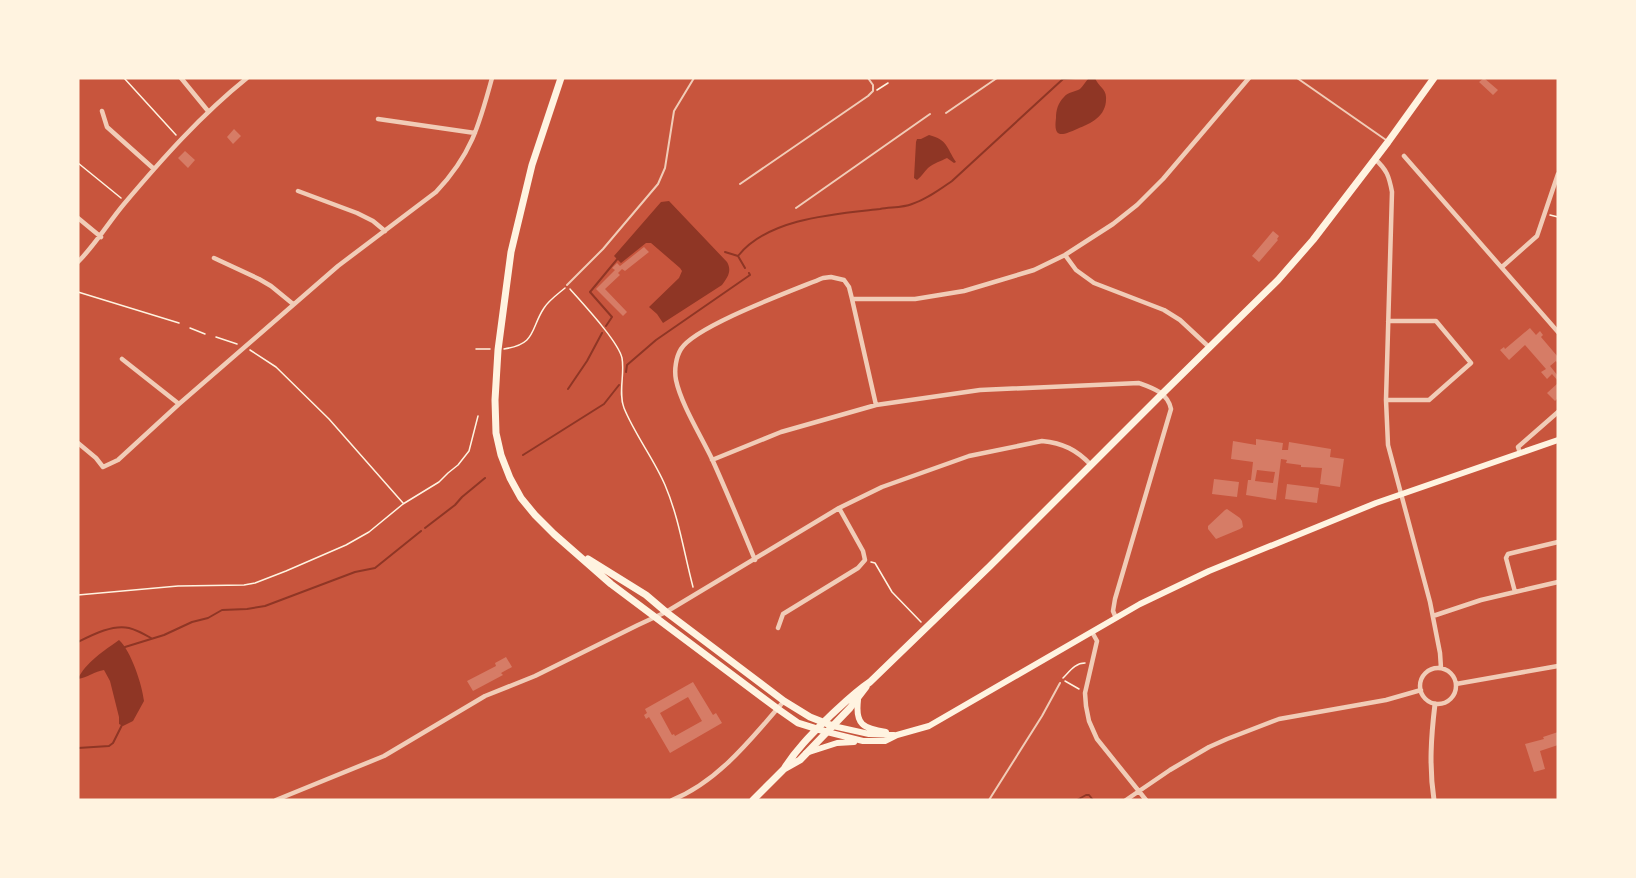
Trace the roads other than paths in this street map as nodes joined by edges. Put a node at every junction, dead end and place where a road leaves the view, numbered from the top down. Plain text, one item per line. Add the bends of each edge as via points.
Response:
1 (181, 78) edge
2 (247, 78) edge
3 (492, 78) edge
4 (561, 78) edge
5 (694, 78) edge
6 (868, 78) edge
7 (997, 78) edge
8 (1250, 78) edge
9 (1297, 78) edge
10 (1434, 78) edge
11 (102, 111) dead end
12 (208, 111) junction
13 (946, 113) dead end
14 (930, 114) dead end
15 (378, 119) dead end
16 (476, 133) junction
17 (1389, 142) junction
18 (1404, 156) dead end
19 (1375, 159) junction
20 (154, 169) junction
21 (1558, 174) edge
22 (740, 184) dead end
23 (298, 191) dead end
24 (796, 207) dead end
25 (78, 219) edge
26 (385, 231) junction
27 (101, 237) junction
28 (1065, 255) junction
29 (214, 258) dead end
30 (78, 262) edge
31 (1502, 267) junction
32 (567, 285) road end
33 (852, 299) junction
34 (292, 304) junction
35 (1388, 321) junction
36 (1558, 332) edge
37 (1210, 348) junction
38 (122, 359) dead end
39 (1162, 394) junction
40 (1386, 400) junction
41 (179, 404) junction
42 (876, 405) junction
43 (1558, 412) edge
44 (1558, 440) edge
45 (78, 443) edge
46 (1520, 453) junction
47 (712, 460) junction
48 (1091, 465) junction
49 (1401, 494) junction
50 (839, 508) junction
51 (1558, 542) edge
52 (573, 550) junction
53 (755, 560) junction
54 (1558, 582) edge
55 (1515, 592) junction
56 (666, 612) junction
57 (1433, 616) junction
58 (656, 617) junction
59 (1116, 618) junction
60 (778, 628) dead end
61 (1092, 632) junction
62 (1558, 666) edge
63 (1441, 668) junction
64 (870, 682) junction
65 (1060, 683) dead end
66 (1456, 684) junction
67 (1421, 690) junction
68 (858, 700) junction
69 (784, 701) junction
70 (1435, 704) junction
71 (778, 709) junction
72 (824, 722) junction
73 (833, 726) junction
74 (818, 729) junction
75 (826, 732) junction
76 (896, 735) junction
77 (863, 741) junction
78 (806, 753) junction
79 (784, 770) junction
80 (1138, 791) junction
81 (276, 800) edge
82 (672, 800) edge
83 (753, 800) edge
84 (989, 800) edge
85 (1126, 800) edge
86 (1146, 800) edge
87 (1434, 800) edge

1 - 12 street
2 - 12 street
3 - 16 street
4 - 52 main road via 532,165 511,252 495,399 496,433 510,478 535,515
5 - 32 lane via 674,111 658,184
6 - 22 lane via 873,85 868,96
7 - 13 lane
8 - 28 street via 1137,205
9 - 17 lane
10 - 17 main road
11 - 20 street via 107,126
12 - 20 street
14 - 24 lane
15 - 16 street
16 - 26 street via 450,178
17 - 19 main road
18 - 31 street
19 - 35 street via 1388,174 1392,192
19 - 37 main road via 1298,258
20 - 27 street
21 - 31 street via 1538,236
23 - 26 street via 357,213
25 - 27 street
26 - 34 street
27 - 30 street
28 - 33 street via 1034,270 964,291 915,299
28 - 37 street via 1076,270 1094,283 1164,310
29 - 34 street via 272,286
31 - 36 street
33 - 42 street
33 - 47 street via 844,280 823,278 720,321 681,348 675,377
34 - 41 street
35 - 40 street
35 - 40 street via 1436,321 1471,363 1429,400
37 - 39 main road
38 - 41 street
39 - 42 street via 1139,383 980,390
39 - 48 main road
39 - 59 street via 1171,409 1114,599
40 - 49 street via 1388,445
41 - 45 street via 118,460 103,468
42 - 47 street via 781,432
43 - 46 street via 1518,447
44 - 46 main road
46 - 49 main road
47 - 53 street
48 - 50 street via 1064,444 1032,442 969,456 882,487
48 - 64 main road
49 - 57 street
49 - 59 main road via 1209,571
50 - 53 street
50 - 60 street via 865,560 783,614
51 - 55 street via 1508,554
52 - 56 main road
52 - 58 main road
53 - 56 street
54 - 55 street
55 - 57 street
56 - 58 street
56 - 69 main road
57 - 63 street
58 - 71 main road
58 - 81 street via 485,696 384,756
59 - 61 main road
61 - 76 main road via 928,726
61 - 80 street via 1097,641 1085,693 1089,721 1097,739
62 - 66 street
63 - 66 street via 1451,673
63 - 67 street via 1424,675
64 - 68 main road
64 - 72 main road
65 - 84 lane
66 - 70 street via 1448,702
67 - 70 street via 1425,699
67 - 80 street via 1279,719 1216,743
68 - 73 main road
68 - 76 main road via 857,716 863,725
69 - 71 street
69 - 72 main road
70 - 87 street via 1430,765
71 - 74 main road via 798,723
71 - 82 street via 719,771
72 - 73 main road
72 - 74 main road
73 - 75 main road
73 - 76 main road via 869,735
74 - 75 main road
74 - 79 main road
75 - 77 main road
75 - 78 main road
76 - 77 main road via 885,741
77 - 78 main road via 837,743
78 - 79 main road
79 - 83 main road
80 - 85 street
80 - 86 street

